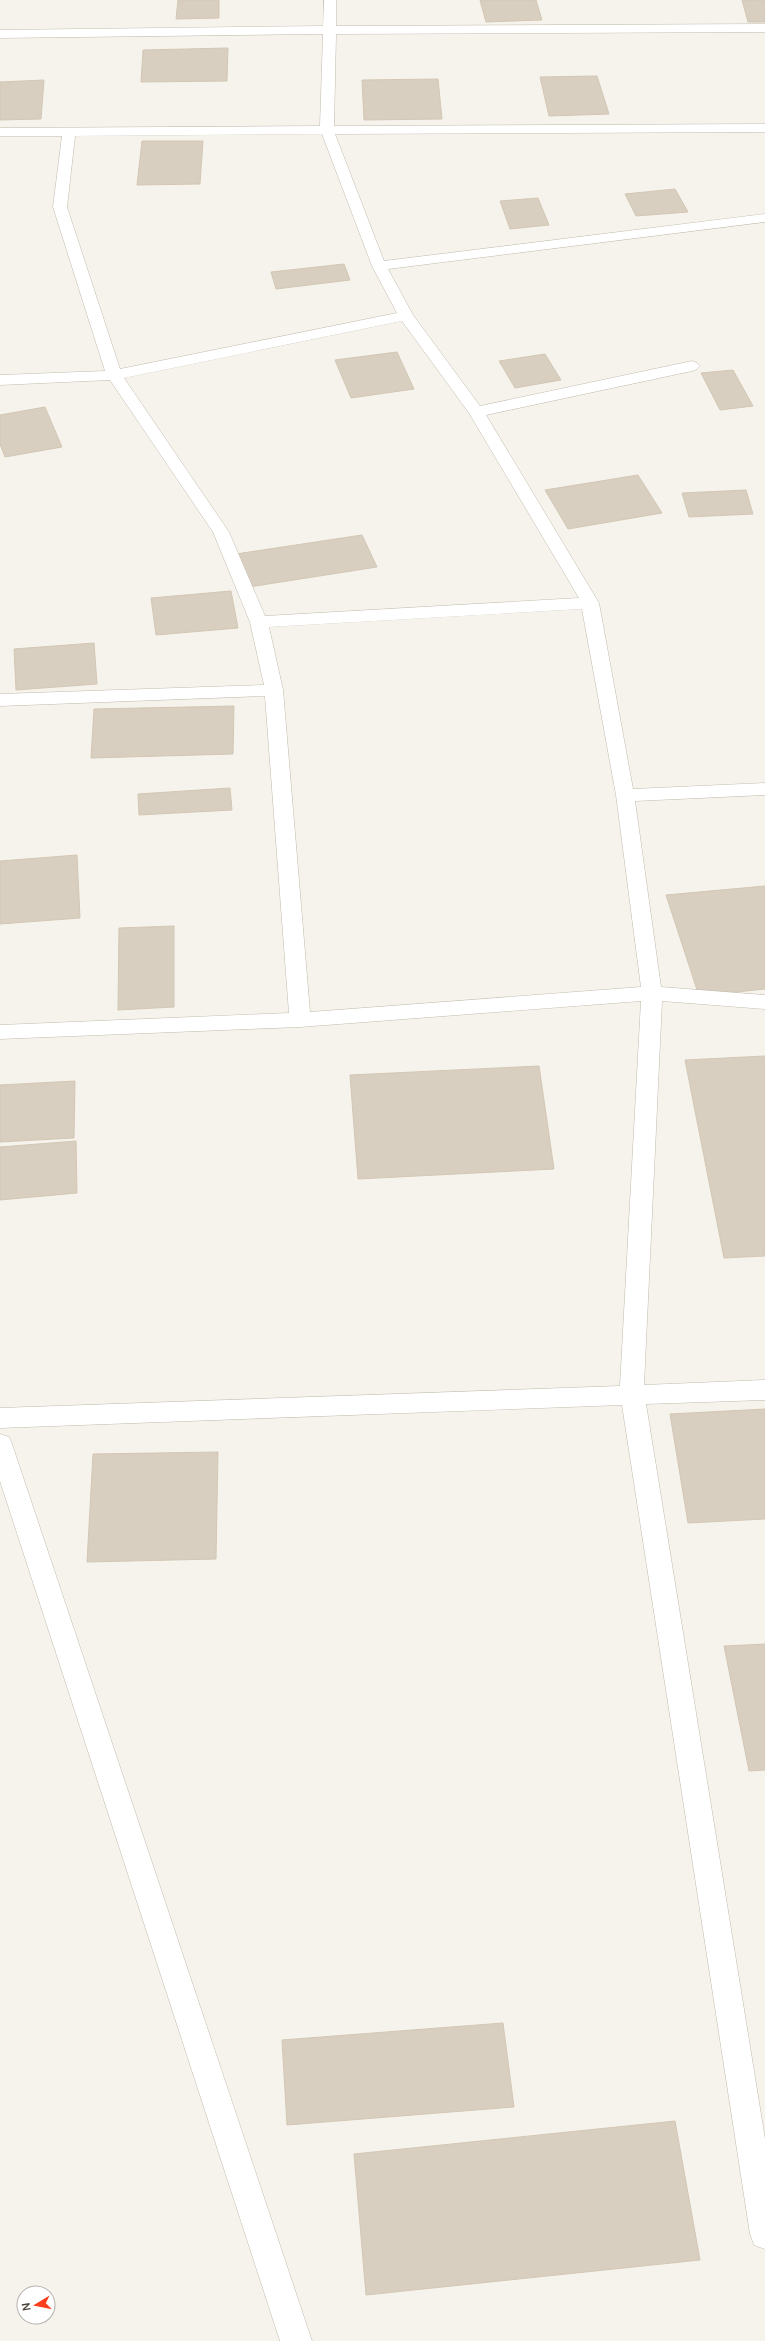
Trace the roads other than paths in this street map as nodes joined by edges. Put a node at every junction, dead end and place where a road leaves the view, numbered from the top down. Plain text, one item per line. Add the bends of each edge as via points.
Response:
1 (330, 0) edge
2 (765, 28) edge
3 (330, 30) junction
4 (0, 34) edge
5 (765, 128) edge
6 (69, 131) junction
7 (327, 131) junction
8 (0, 132) edge
9 (765, 218) edge
10 (379, 266) junction
11 (406, 316) junction
12 (692, 366) dead end
13 (114, 376) junction
14 (0, 380) edge
15 (476, 412) junction
16 (590, 603) junction
17 (259, 622) junction
18 (274, 690) junction
19 (0, 700) edge
20 (765, 789) edge
21 (625, 795) junction
22 (652, 993) junction
23 (765, 1002) edge
24 (300, 1020) junction
25 (0, 1032) edge
26 (765, 1390) edge
27 (632, 1393) junction
28 (0, 1418) edge
29 (0, 1444) edge
30 (765, 2234) edge
31 (296, 2341) edge

1 - 3 street
2 - 3 street
3 - 4 street
3 - 7 street
5 - 7 street
6 - 7 street
6 - 8 street
6 - 13 street via 60,207
7 - 10 street
9 - 10 street
10 - 11 street
11 - 13 street
11 - 15 street
12 - 15 street
13 - 14 street
13 - 17 street via 221,532
15 - 16 street
16 - 17 street
16 - 21 street
17 - 18 street
18 - 19 street
18 - 24 street
20 - 21 street
21 - 22 street
22 - 23 street
22 - 24 street
22 - 27 street
24 - 25 street
26 - 27 street
27 - 28 street
27 - 30 street
29 - 31 street

